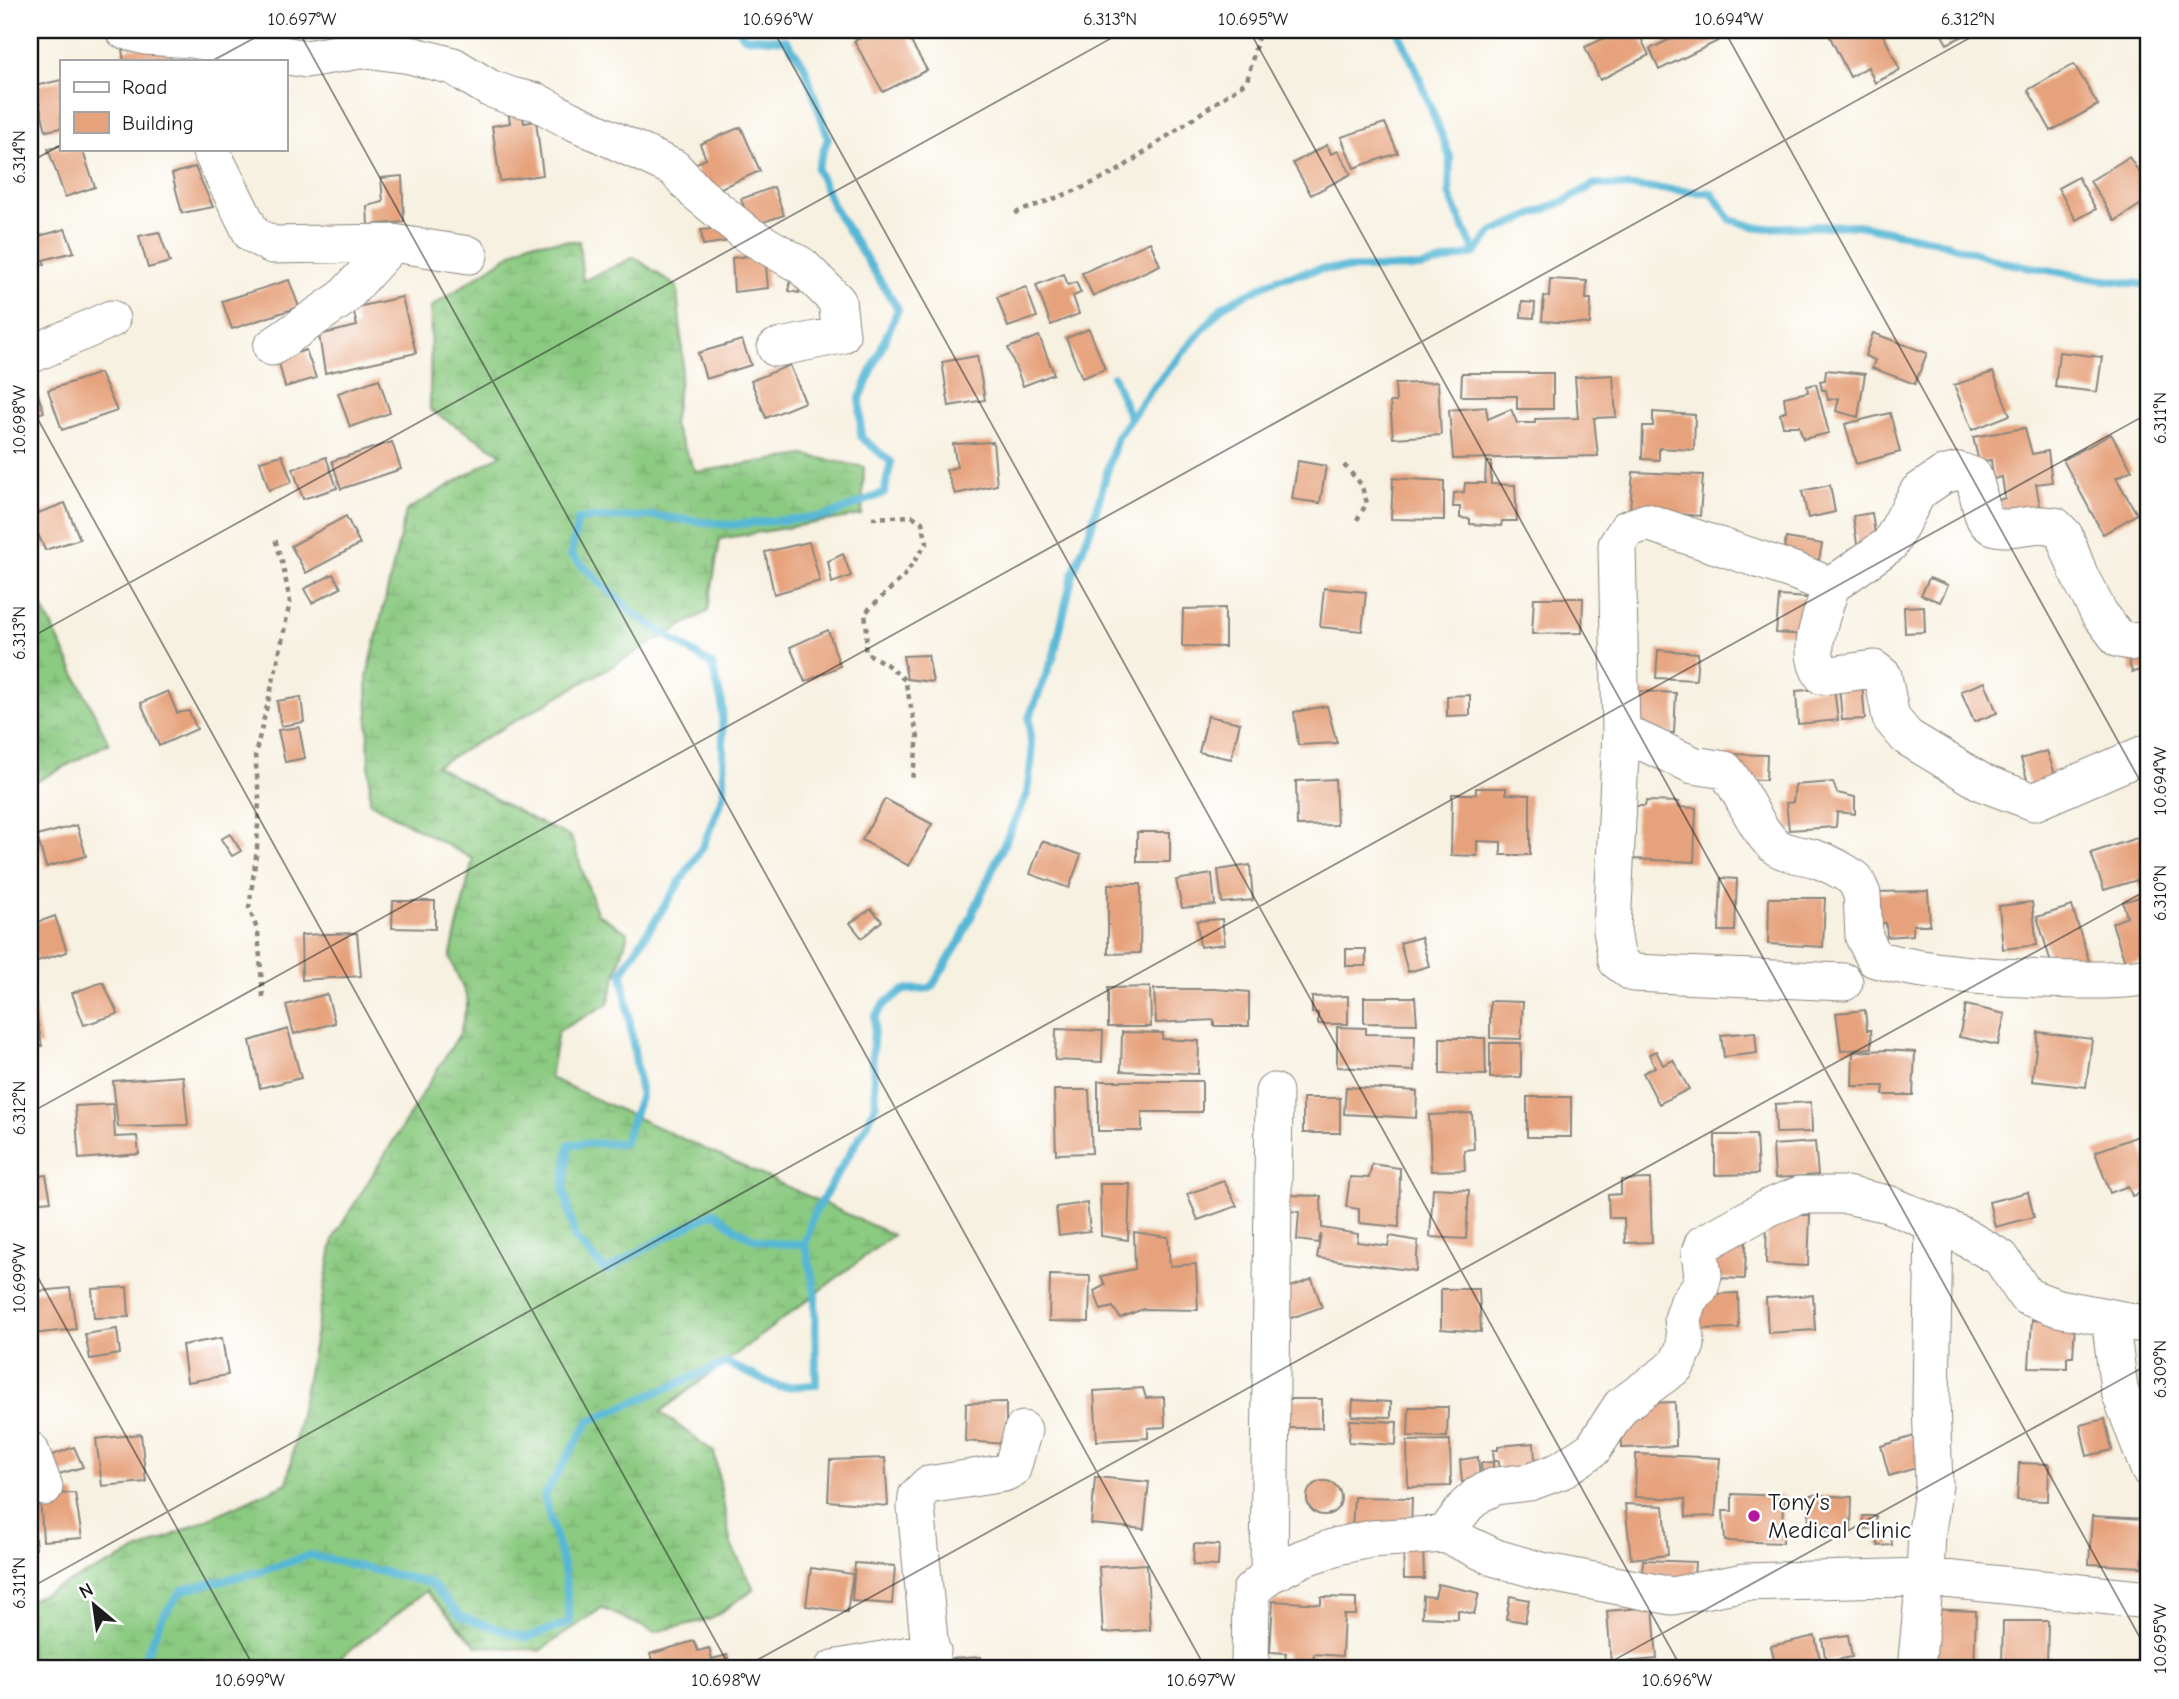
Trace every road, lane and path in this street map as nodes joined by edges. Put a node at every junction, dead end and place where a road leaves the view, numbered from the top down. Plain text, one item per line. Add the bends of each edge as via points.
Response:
1 (124, 30) edge
2 (413, 30) edge
3 (1257, 30) edge
4 (181, 49) edge
5 (366, 49) junction
6 (210, 150) edge
7 (1015, 213) dead end
8 (393, 243) junction
9 (469, 255) dead end
10 (111, 319) dead end
11 (272, 347) dead end
12 (776, 348) dead end
13 (30, 355) edge
14 (1344, 465) dead end
15 (872, 518) dead end
16 (1355, 523) dead end
17 (274, 536) dead end
18 (1831, 586) junction
19 (2149, 639) edge
20 (1620, 732) junction
21 (2149, 752) edge
22 (912, 780) dead end
23 (2149, 976) edge
24 (1844, 982) dead end
25 (263, 996) dead end
26 (1274, 1092) dead end
27 (1934, 1224) junction
28 (2110, 1318) junction
29 (2149, 1325) edge
30 (1023, 1430) dead end
31 (30, 1450) edge
32 (2149, 1469) edge
33 (44, 1487) dead end
34 (1445, 1534) junction
35 (1269, 1575) junction
36 (1924, 1577) junction
37 (2149, 1600) edge
38 (932, 1660) edge
39 (833, 1669) edge
40 (1250, 1669) edge
41 (1916, 1669) edge

1 - 4 street
2 - 5 street
3 - 7 path via 1247,81 1119,170
4 - 5 street via 306,59
5 - 12 street via 453,66 489,88 537,102 674,168 747,234 802,266 837,300 841,335
6 - 8 street via 252,234 272,245
8 - 9 street
8 - 11 street via 343,298
10 - 13 street
14 - 16 path via 1361,484 1367,503
15 - 22 path via 912,516 922,522 927,543 904,576 865,613 865,652 905,680 918,738
17 - 25 path via 290,602 255,755 258,836 248,908 258,933
18 - 19 street via 1890,544 1919,492 1942,475 1959,471 1973,476 1990,525 2004,529 2055,526 2064,535 2099,613 2119,639
18 - 20 street via 1647,522 1627,528 1617,545
18 - 21 street via 1815,640 1815,665 1824,676 1874,669 1883,676 1891,718 1907,737 1983,783 2034,802
20 - 23 street via 1693,765 1725,770 1777,848 1816,859 1855,878 1861,894 1864,937 1875,959 1902,967 1996,978 2118,981
20 - 24 street via 1612,930 1617,961 1633,973
26 - 35 street
27 - 28 street via 2001,1258 2026,1296 2058,1308
27 - 34 street via 1888,1204 1846,1195 1800,1195 1710,1239 1700,1253 1703,1275 1683,1319 1686,1345 1676,1366 1621,1406 1593,1449 1560,1471 1479,1493
27 - 36 street via 1934,1485
28 - 29 street
28 - 32 street via 2119,1389
30 - 38 street via 1012,1469 928,1485 917,1496
31 - 33 street
34 - 35 street via 1360,1541 1303,1558
34 - 36 street via 1530,1568 1672,1596 1745,1582
35 - 40 street via 1251,1591
36 - 37 street
36 - 41 street
38 - 39 street

